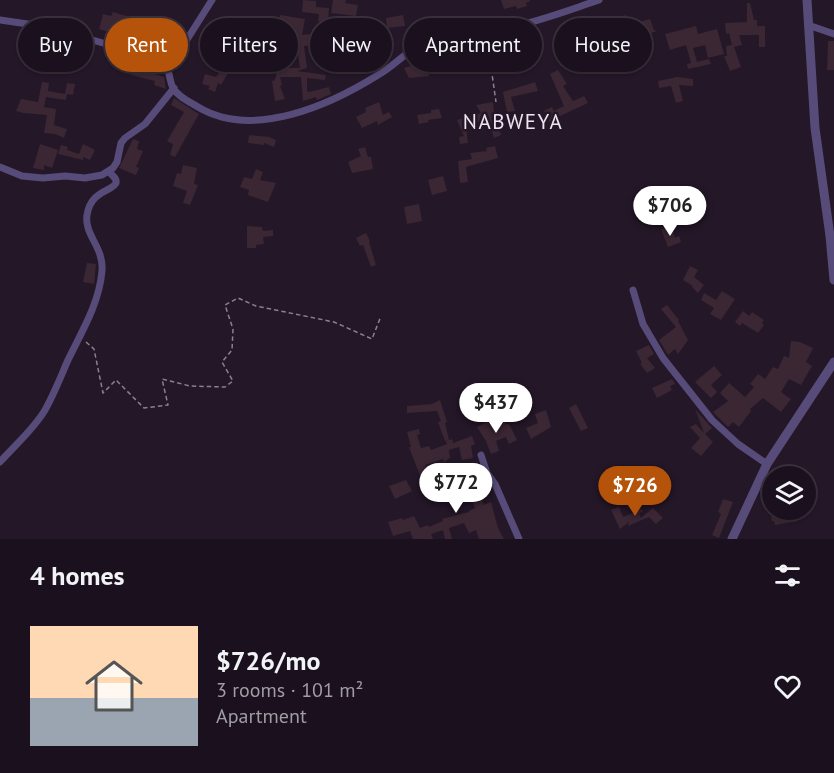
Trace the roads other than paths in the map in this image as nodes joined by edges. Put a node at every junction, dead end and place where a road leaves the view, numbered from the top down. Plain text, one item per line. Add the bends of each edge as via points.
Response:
1 (212, 0) edge
2 (599, 0) edge
3 (807, 0) edge
4 (0, 20) edge
5 (808, 25) junction
6 (834, 34) edge
7 (188, 38) edge
8 (105, 44) edge
9 (169, 72) edge
10 (174, 88) junction
11 (0, 166) edge
12 (109, 172) junction
13 (834, 280) edge
14 (633, 290) dead end
15 (834, 362) edge
16 (481, 455) dead end
17 (0, 462) edge
18 (767, 465) junction
19 (519, 539) edge
20 (732, 539) edge

1 - 7 street
2 - 10 street via 513,27 428,42 407,51 379,75 333,100 283,117 226,119 184,99
3 - 5 street
4 - 8 street via 48,27
5 - 6 street
5 - 13 street via 815,128
9 - 10 street
10 - 12 street via 145,124 121,143 117,162
11 - 12 street via 22,176 44,178 92,177
12 - 17 street via 115,178 114,186 96,195 87,215 90,234 102,260 96,301 45,410
14 - 18 street via 647,332 663,358 712,420
15 - 18 street
16 - 19 street
18 - 20 street

